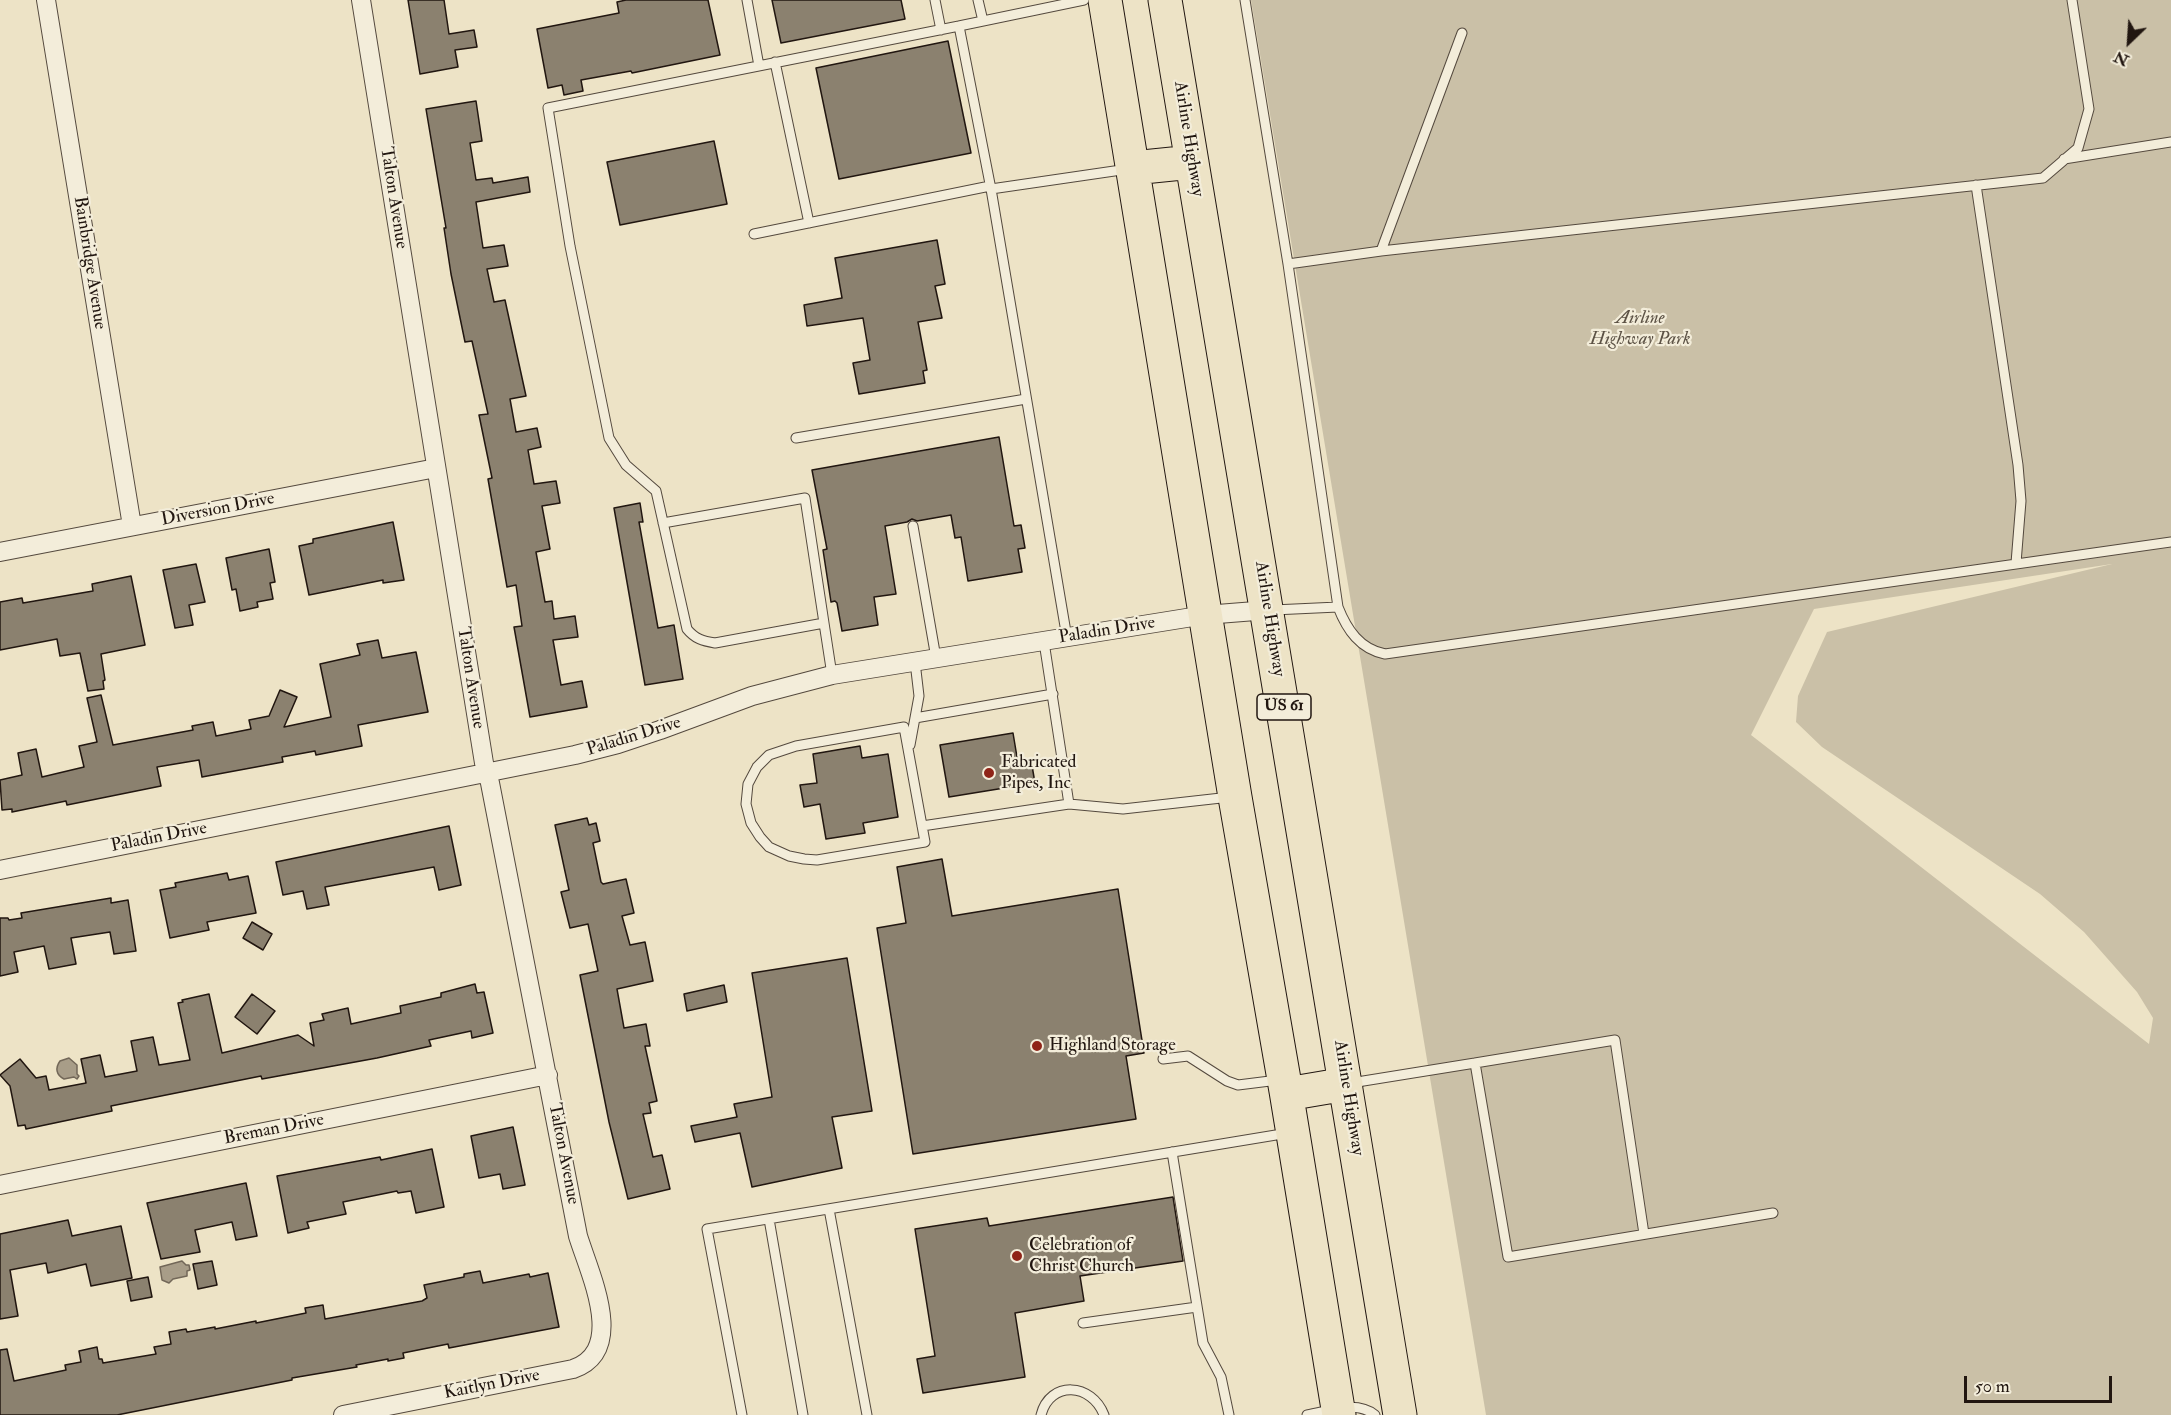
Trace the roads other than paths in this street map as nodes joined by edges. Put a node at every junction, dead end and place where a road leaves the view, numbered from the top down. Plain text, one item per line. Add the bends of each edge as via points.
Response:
1 (46, 0) edge
2 (361, 0) edge
3 (747, 0) edge
4 (935, 0) edge
5 (978, 0) edge
6 (1083, 0) edge
7 (1105, 0) edge
8 (1165, 0) edge
9 (1245, 0) edge
10 (2072, 0) edge
11 (983, 21) junction
12 (959, 26) junction
13 (941, 30) junction
14 (1462, 33) dead end
15 (776, 62) junction
16 (759, 66) junction
17 (2171, 142) edge
18 (2064, 159) junction
19 (1192, 162) junction
20 (1133, 168) junction
21 (1976, 185) junction
22 (991, 187) junction
23 (809, 223) junction
24 (754, 234) dead end
25 (1381, 251) junction
26 (1288, 264) junction
27 (1026, 399) junction
28 (796, 438) dead end
29 (436, 468) junction
30 (663, 523) junction
31 (132, 526) junction
32 (913, 526) dead end
33 (2171, 542) edge
34 (0, 552) edge
35 (2016, 563) junction
36 (1338, 607) junction
37 (1268, 610) junction
38 (1205, 615) junction
39 (824, 623) junction
40 (1067, 638) junction
41 (1044, 642) junction
42 (936, 658) junction
43 (915, 662) junction
44 (832, 675) junction
45 (1053, 694) junction
46 (915, 718) junction
47 (909, 753) junction
48 (487, 773) junction
49 (1235, 797) junction
50 (1069, 804) junction
51 (922, 826) junction
52 (0, 870) edge
53 (1163, 1059) dead end
54 (1474, 1063) junction
55 (548, 1074) junction
56 (1346, 1084) junction
57 (1286, 1087) junction
58 (1293, 1132) junction
59 (1172, 1152) junction
60 (0, 1185) edge
61 (830, 1209) junction
62 (1773, 1213) dead end
63 (770, 1219) junction
64 (1644, 1234) junction
65 (1197, 1307) junction
66 (1083, 1323) dead end
67 (598, 1349) joint
68 (1328, 1413) edge
69 (343, 1415) edge
70 (742, 1415) edge
71 (803, 1415) edge
72 (867, 1415) edge
73 (1041, 1415) edge
74 (1104, 1415) edge
75 (1229, 1415) edge
76 (1375, 1415) edge
77 (1400, 1415) edge

1 - 31 street, Bainbridge Avenue
2 - 29 street, Talton Avenue
3 - 16 lane
4 - 13 lane
5 - 11 lane
6 - 11 lane
7 - 20 highway
8 - 19 highway, Airline Highway / US 61
9 - 26 lane
10 - 18 lane via 2089,109 2078,148
11 - 12 lane
12 - 13 lane
12 - 22 lane
13 - 15 lane
14 - 25 lane
15 - 16 lane
15 - 23 lane
16 - 30 lane via 548,108 570,246 609,438 626,465 656,490
17 - 18 lane
18 - 21 lane via 2043,178
19 - 20 highway
19 - 37 highway, Airline Highway / US 61
20 - 22 lane
20 - 38 highway
21 - 25 lane
21 - 35 lane via 2018,465 2021,501
22 - 23 lane
22 - 27 lane
23 - 24 lane
25 - 26 lane
26 - 36 lane
27 - 28 lane
27 - 40 lane
29 - 31 street, Diversion Drive
29 - 48 street, Talton Avenue
30 - 39 lane via 683,619 693,636 715,643
30 - 39 lane via 805,498
31 - 34 street, Diversion Drive
32 - 42 lane
33 - 35 lane
35 - 36 lane via 1385,654 1359,642
36 - 37 lane
37 - 38 street, Paladin Drive
37 - 56 highway, Airline Highway / US 61
38 - 40 street, Paladin Drive
38 - 49 highway
39 - 44 lane
40 - 41 street, Paladin Drive
41 - 42 street, Paladin Drive
41 - 45 lane
42 - 43 street, Paladin Drive
43 - 44 street, Paladin Drive
43 - 46 lane via 919,696
44 - 48 street, Paladin Drive via 752,696 618,744
45 - 46 lane
45 - 50 lane
46 - 47 lane
47 - 51 lane
47 - 51 lane via 904,727 796,746 769,755 757,767 748,784 746,804 751,823 769,847 804,859 925,842
48 - 52 street, Paladin Drive
48 - 55 street, Talton Avenue
49 - 50 lane via 1123,808
49 - 57 highway
50 - 51 lane
53 - 57 lane via 1188,1056 1238,1085
54 - 56 lane
54 - 64 lane via 1508,1257
54 - 64 lane via 1615,1040
55 - 60 street, Breman Drive
55 - 67 street, Talton Avenue via 578,1236 600,1308 603,1327
56 - 57 highway
56 - 77 highway, Airline Highway / US 61
57 - 58 highway
58 - 59 lane
58 - 68 highway
59 - 61 lane
59 - 65 lane
61 - 63 lane
61 - 72 lane
62 - 64 lane
63 - 70 lane via 707,1229
63 - 71 lane
65 - 66 lane
65 - 75 lane via 1203,1343 1221,1377
67 - 69 street, Kaitlyn Drive via 583,1366 573,1369
68 - 76 lane via 1353,1406
73 - 74 lane via 1054,1395 1074,1389 1093,1397

